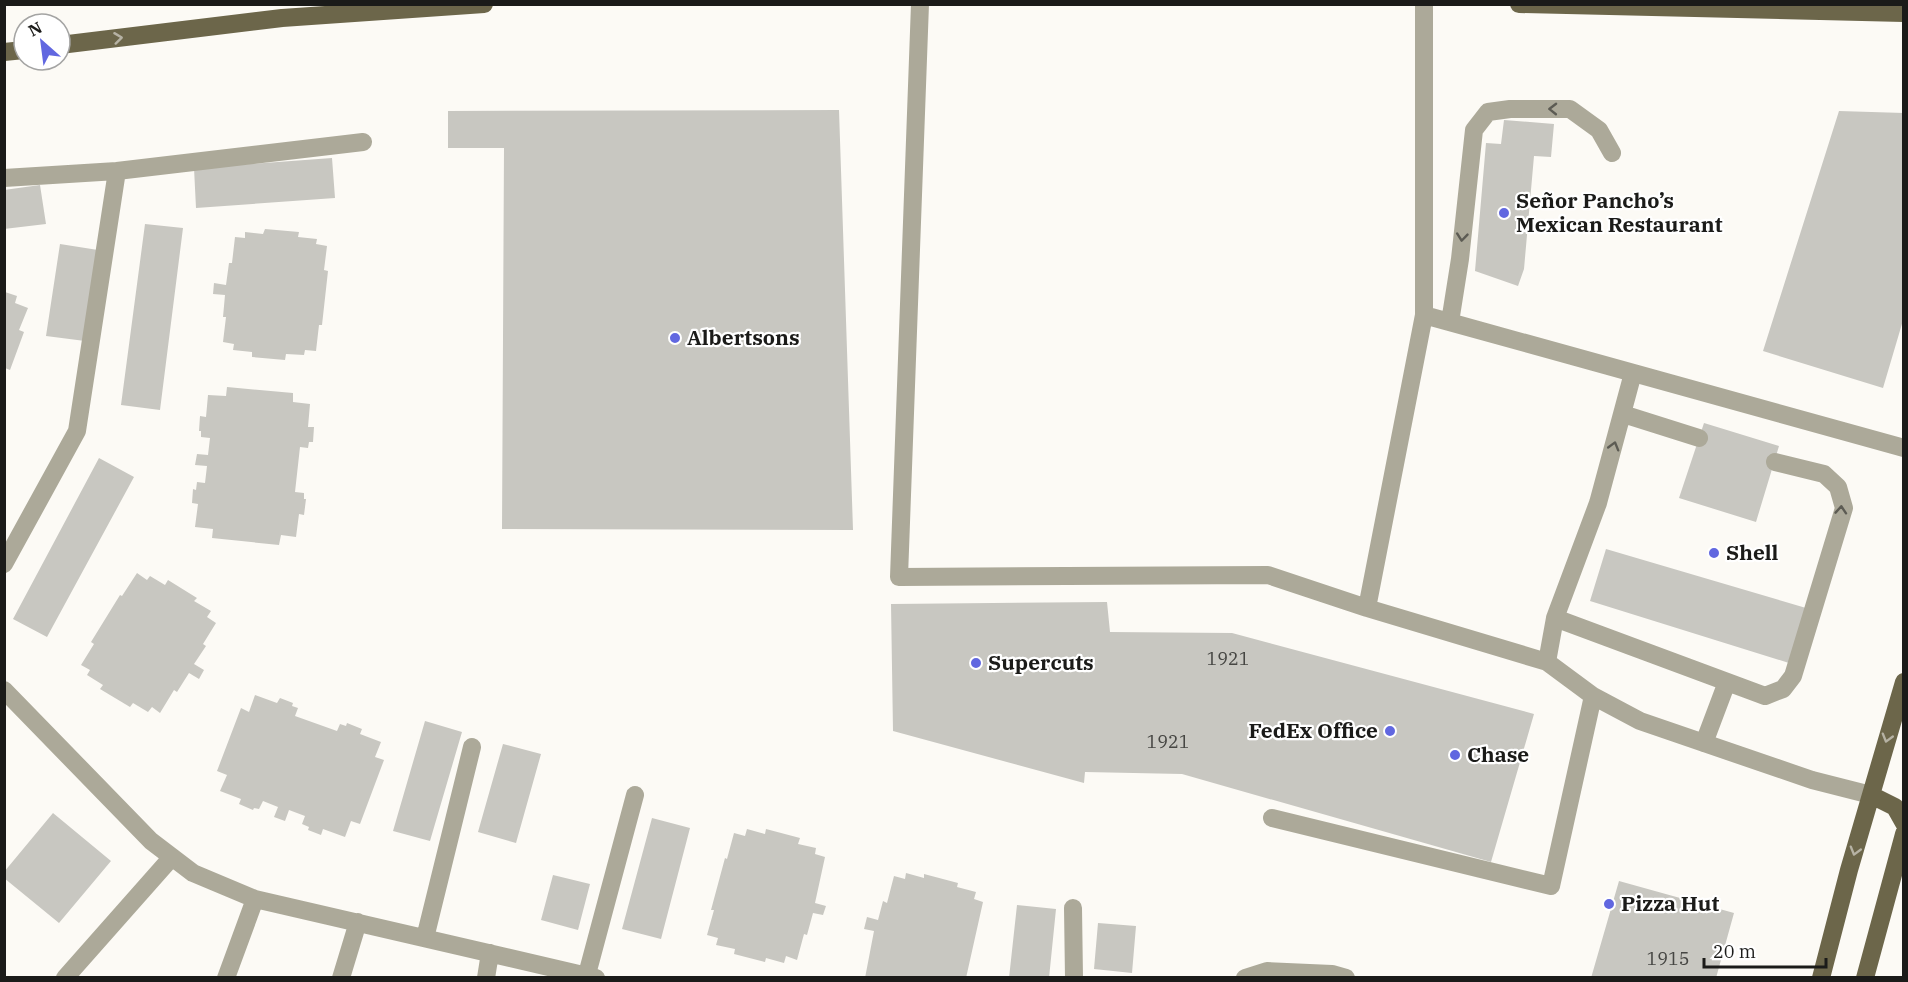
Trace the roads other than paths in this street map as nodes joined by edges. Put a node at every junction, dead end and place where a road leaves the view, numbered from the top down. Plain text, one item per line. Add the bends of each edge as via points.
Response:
1 (484, 4) edge
2 (920, 4) edge
3 (1424, 4) edge
4 (1519, 4) edge
5 (1904, 14) edge
6 (72, 44) edge
7 (363, 142) dead end
8 (1612, 153) dead end
9 (117, 171) junction
10 (4, 178) edge
11 (1424, 315) junction
12 (1450, 322) junction
13 (1633, 373) junction
14 (1623, 414) junction
15 (1699, 438) dead end
16 (1904, 448) edge
17 (1774, 462) dead end
18 (4, 564) edge
19 (1367, 608) junction
20 (1555, 618) junction
21 (1547, 662) junction
22 (1726, 682) junction
23 (1904, 682) edge
24 (4, 690) edge
25 (1593, 696) junction
26 (1704, 743) junction
27 (472, 747) dead end
28 (635, 795) dead end
29 (1871, 795) junction
30 (1272, 818) dead end
31 (1904, 823) edge
32 (1904, 834) edge
33 (172, 857) junction
34 (255, 899) junction
35 (1073, 908) dead end
36 (358, 922) junction
37 (425, 938) junction
38 (490, 953) junction
39 (589, 977) edge
40 (65, 978) edge
41 (226, 978) edge
42 (341, 978) edge
43 (486, 978) edge
44 (1074, 978) edge
45 (1245, 978) edge
46 (1346, 978) edge
47 (1821, 978) edge
48 (1865, 978) edge

6 -> 1 main road via 282,18
2 - 19 lane via 899,578 1268,575
3 - 11 lane
4 - 5 main road
7 - 9 lane
8 -> 12 lane via 1599,129 1570,109 1488,112 1474,130
9 - 10 lane
9 - 18 lane via 77,431
11 - 12 lane
11 - 19 lane
12 - 13 lane
13 - 14 lane
13 - 16 lane
14 - 15 lane
20 -> 14 lane via 1598,503
22 -> 17 lane via 1765,696 1783,689 1793,676 1844,508 1838,487 1824,474
19 - 21 lane
20 - 21 lane
20 - 22 lane
21 - 25 lane
22 - 26 lane
23 -> 29 main road
24 - 33 lane via 151,841
25 - 26 lane via 1640,721
25 - 30 lane via 1551,886
26 - 29 lane via 1812,780
27 - 37 lane
28 - 39 lane
29 - 31 main road via 1895,807
29 -> 47 main road
32 - 48 main road
33 - 34 lane via 193,873
33 - 40 lane
34 - 36 lane
34 - 41 lane
35 - 44 lane
36 - 37 lane
36 - 42 lane
37 - 38 lane
38 - 39 lane
38 - 43 lane
45 - 46 lane via 1268,971

